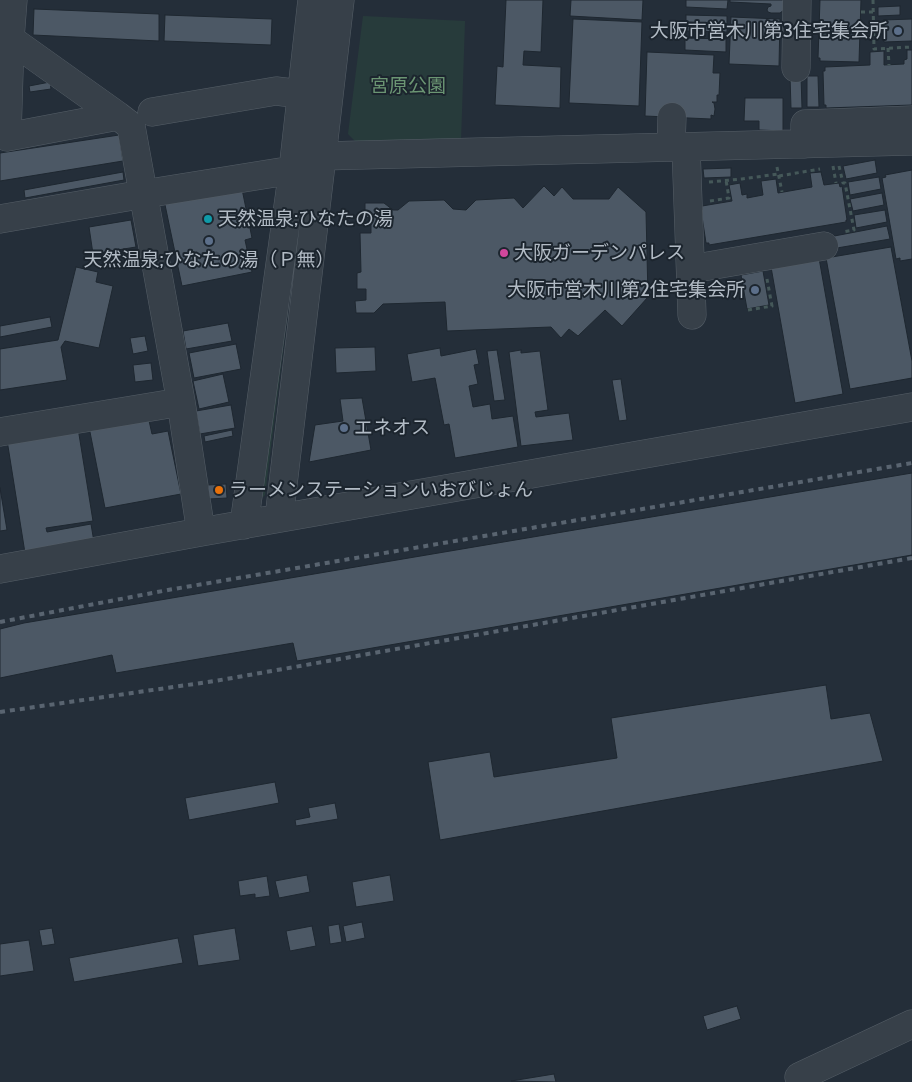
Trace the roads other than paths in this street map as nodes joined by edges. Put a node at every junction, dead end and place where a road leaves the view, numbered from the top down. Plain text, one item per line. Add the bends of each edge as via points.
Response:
1 (12, 0) edge
2 (312, 0) edge
3 (340, 0) edge
4 (797, 0) edge
5 (5, 41) edge
6 (796, 68) dead end
7 (301, 94) junction
8 (152, 112) dead end
9 (118, 116) junction
10 (672, 118) dead end
11 (912, 120) edge
12 (912, 141) edge
13 (805, 144) junction
14 (679, 147) junction
15 (322, 156) junction
16 (293, 170) junction
17 (144, 194) junction
18 (0, 219) edge
19 (824, 246) road end
20 (691, 269) junction
21 (692, 315) dead end
22 (181, 402) junction
23 (912, 407) edge
24 (0, 432) edge
25 (279, 518) junction
26 (244, 525) junction
27 (201, 532) junction
28 (0, 569) edge
29 (912, 1024) edge
30 (800, 1082) edge

1 - 5 street
2 - 7 street
3 - 15 street
4 - 6 street
5 - 9 street
5 - 9 street via 7,137
7 - 8 street via 276,91
7 - 16 street
9 - 17 street via 132,126
10 - 14 street
11 - 13 street via 805,124
12 - 13 street
13 - 14 street
14 - 15 street
14 - 20 street via 696,193
15 - 16 street
15 - 25 street
16 - 17 street
16 - 26 street
17 - 18 street
17 - 22 street
19 - 20 street
20 - 21 street
22 - 24 street
22 - 27 street
23 - 25 street
25 - 26 street
26 - 27 street
27 - 28 street
29 - 30 street via 799,1077

